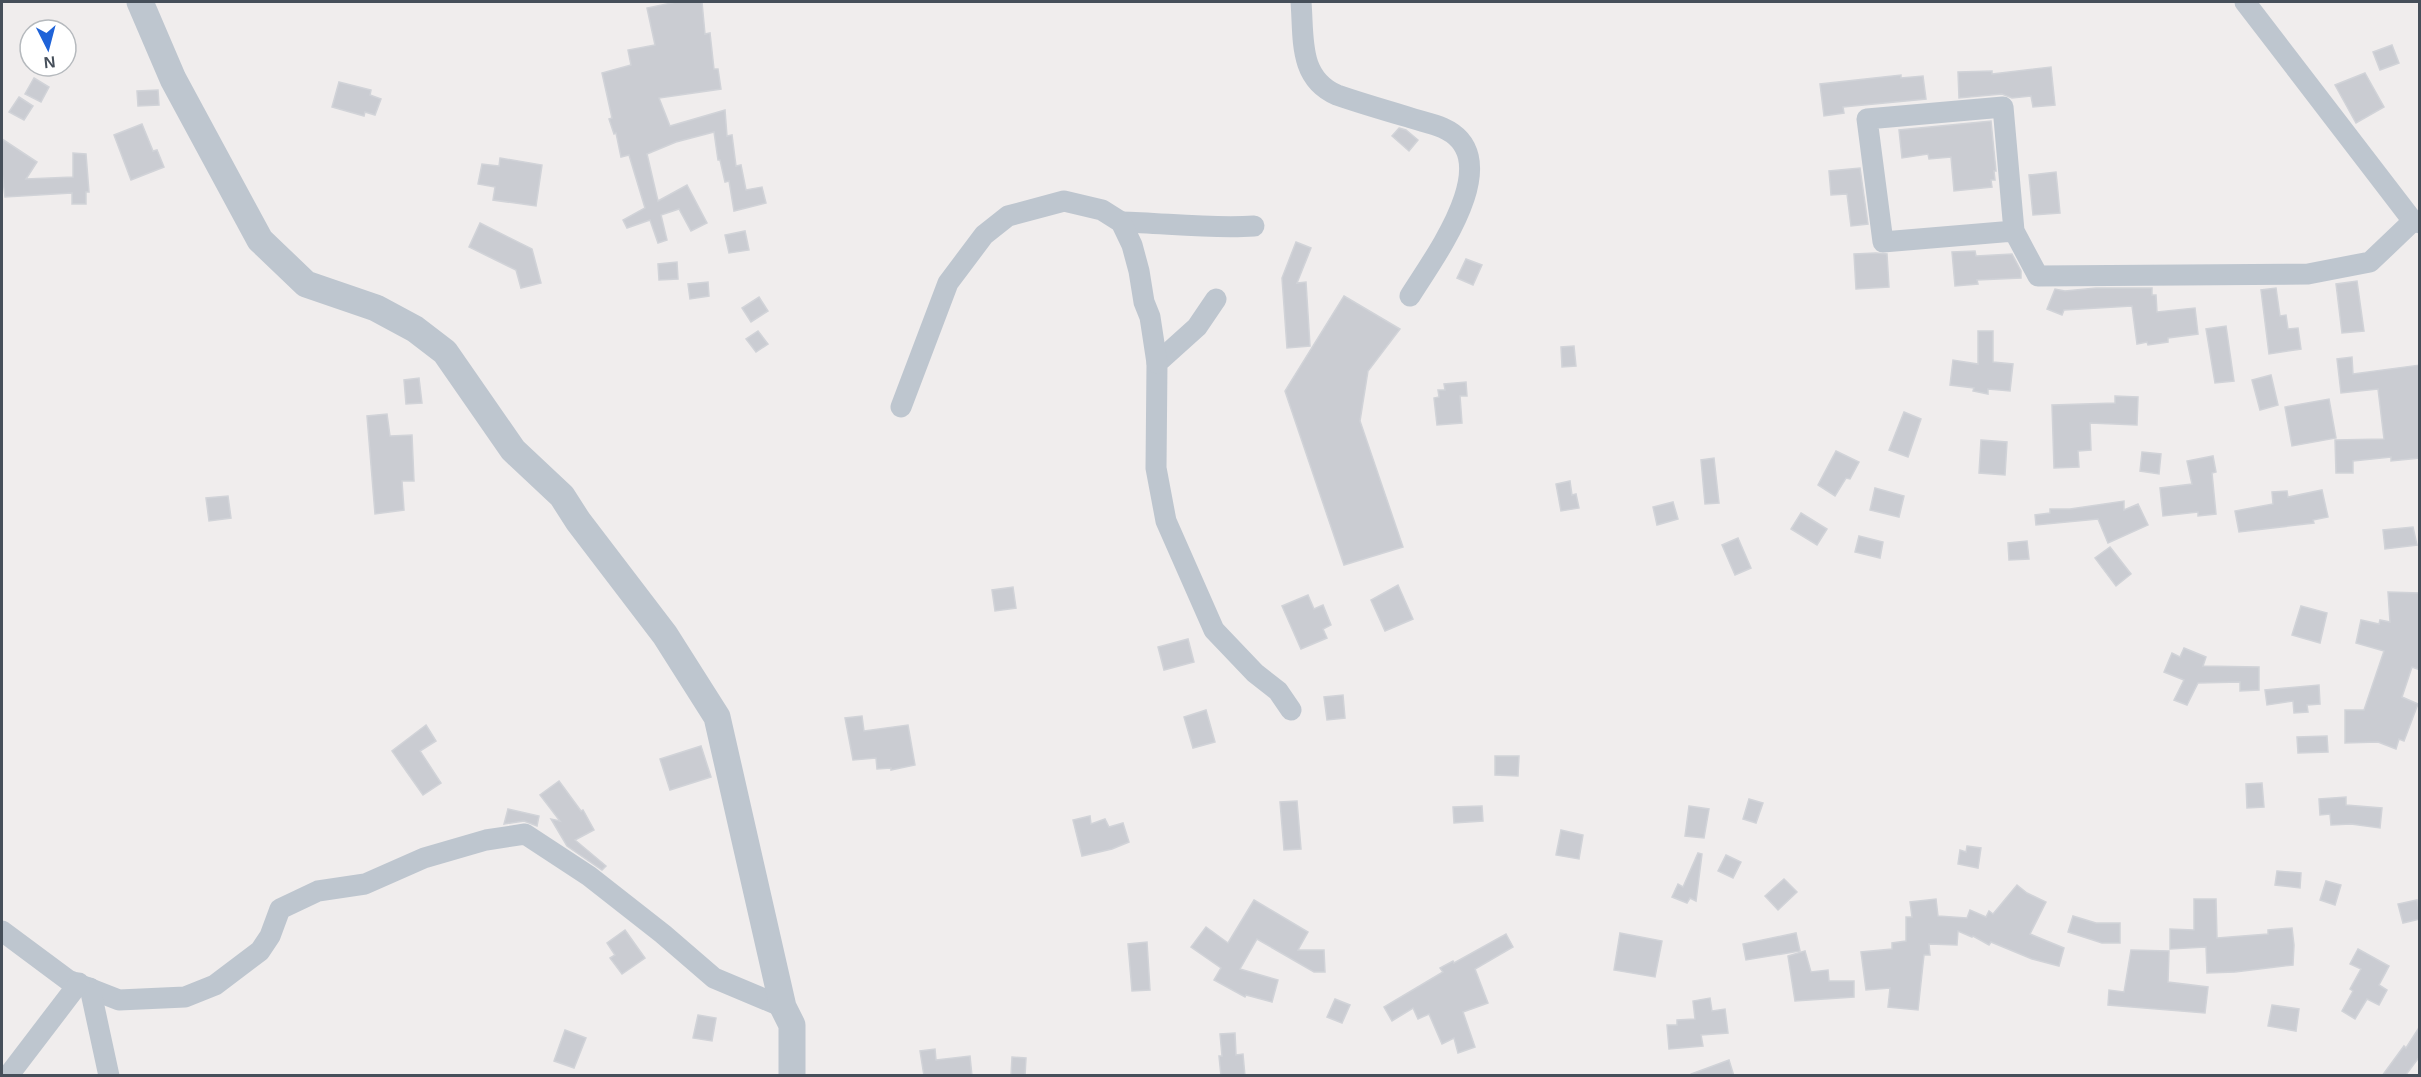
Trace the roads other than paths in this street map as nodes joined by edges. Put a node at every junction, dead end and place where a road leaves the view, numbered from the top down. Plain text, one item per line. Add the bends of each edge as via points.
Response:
1 (140, 2) edge
2 (1301, 2) edge
3 (2245, 2) edge
4 (1121, 222) junction
5 (2416, 222) edge
6 (1254, 226) dead end
7 (2013, 231) junction
8 (1410, 296) dead end
9 (1216, 299) dead end
10 (1157, 363) junction
11 (901, 407) dead end
12 (1291, 710) dead end
13 (2, 931) edge
14 (84, 986) junction
15 (783, 1006) junction
16 (8, 1076) edge
17 (109, 1076) edge
18 (792, 1076) edge

1 - 15 street via 173,79 260,240 306,284 376,308 415,329 445,352 513,450 562,496 665,635 717,717
2 - 8 street via 1304,47 1312,77 1324,90 1444,128 1460,140 1467,153 1470,168 1462,206
3 - 5 street
4 - 6 street
4 - 10 street via 1139,271
4 - 11 street via 1102,210 1064,201 1008,216 984,235 948,283
5 - 7 street via 2370,262 2308,274 2038,276
7 - 7 street via 2003,107 1867,119 1882,242
9 - 10 street via 1197,327
10 - 12 street via 1156,468 1166,520 1214,630 1278,691
13 - 14 street via 68,980
14 - 15 street via 119,1000 185,998 214,985 260,951 280,909 318,891 365,884 424,858 486,840 525,834 598,884 714,978
14 - 16 street
14 - 17 street
15 - 18 street via 792,1025

